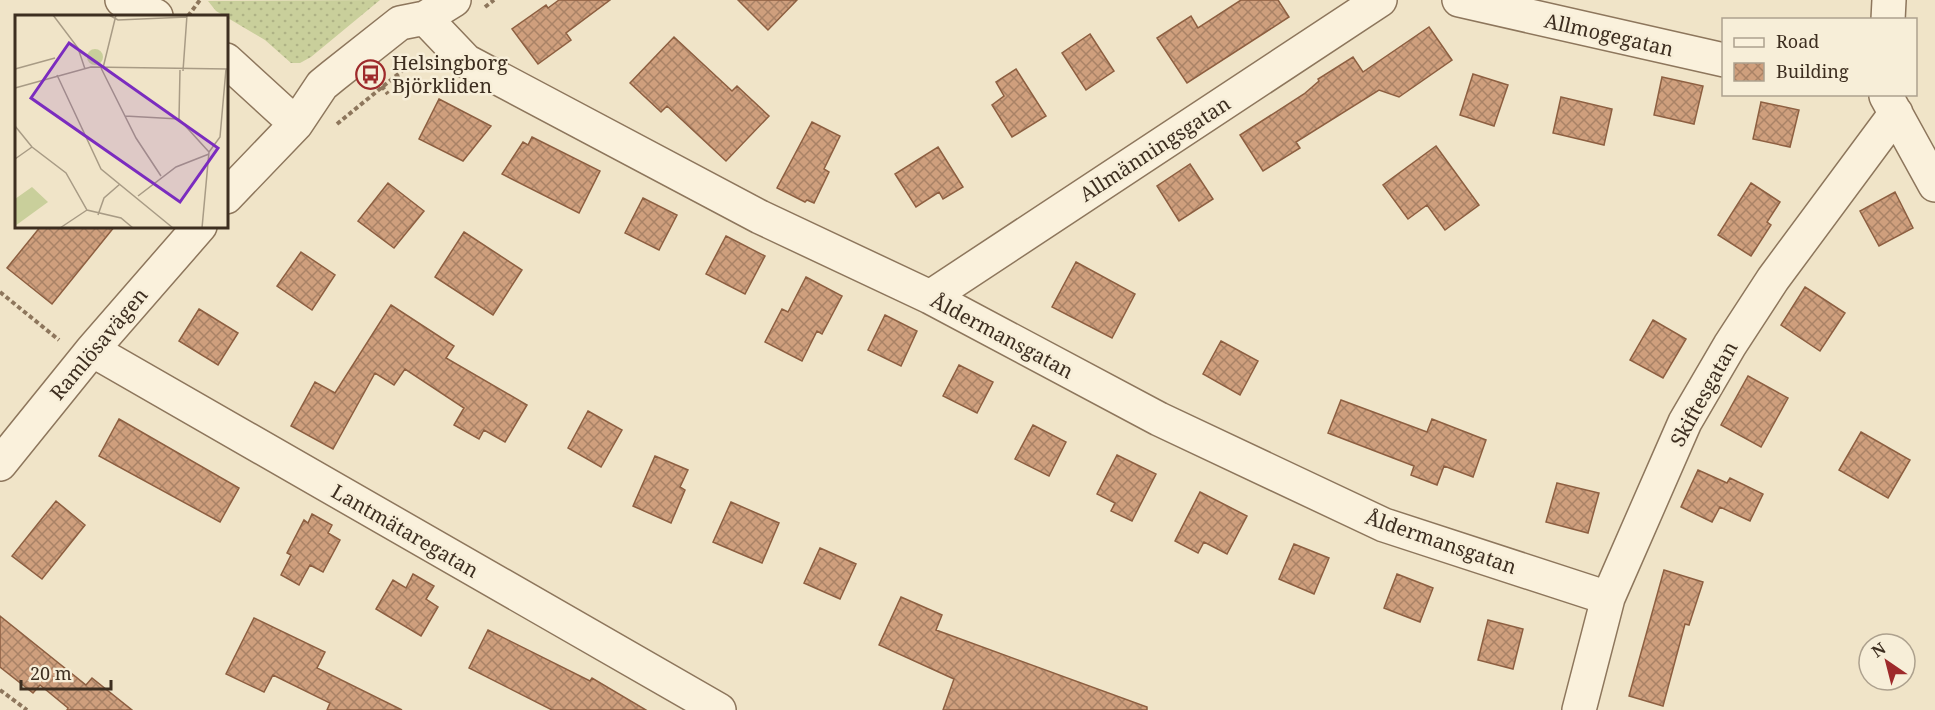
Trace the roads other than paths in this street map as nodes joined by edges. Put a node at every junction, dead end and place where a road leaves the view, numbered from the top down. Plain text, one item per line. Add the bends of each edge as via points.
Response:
1 (122, 0) edge
2 (1380, 0) edge
3 (1459, 0) edge
4 (1889, 0) edge
5 (442, 12) edge
6 (154, 15) edge
7 (1888, 18) edge
8 (1722, 60) edge
9 (228, 62) edge
10 (1890, 104) edge
11 (296, 124) junction
12 (1935, 184) edge
13 (228, 195) edge
14 (198, 228) edge
15 (930, 297) junction
16 (92, 350) junction
17 (0, 464) edge
18 (1608, 598) junction
19 (719, 710) edge
20 (1579, 710) edge

1 - 6 street
2 - 15 street, Allmänningsgatan
3 - 8 street, Allmogegatan
4 - 7 street
5 - 11 street via 400,23 322,86
5 - 15 street, Åldermansgatan via 466,61 760,217
9 - 11 street
10 - 12 street
10 - 18 street, Skiftesgatan via 1730,345 1685,422
11 - 13 street
14 - 16 street, Ramlösavägen
15 - 18 street, Åldermansgatan via 1159,419 1384,525
16 - 17 street, Ramlösavägen
16 - 19 street, Lantmätaregatan
18 - 20 street, Skiftesgatan

